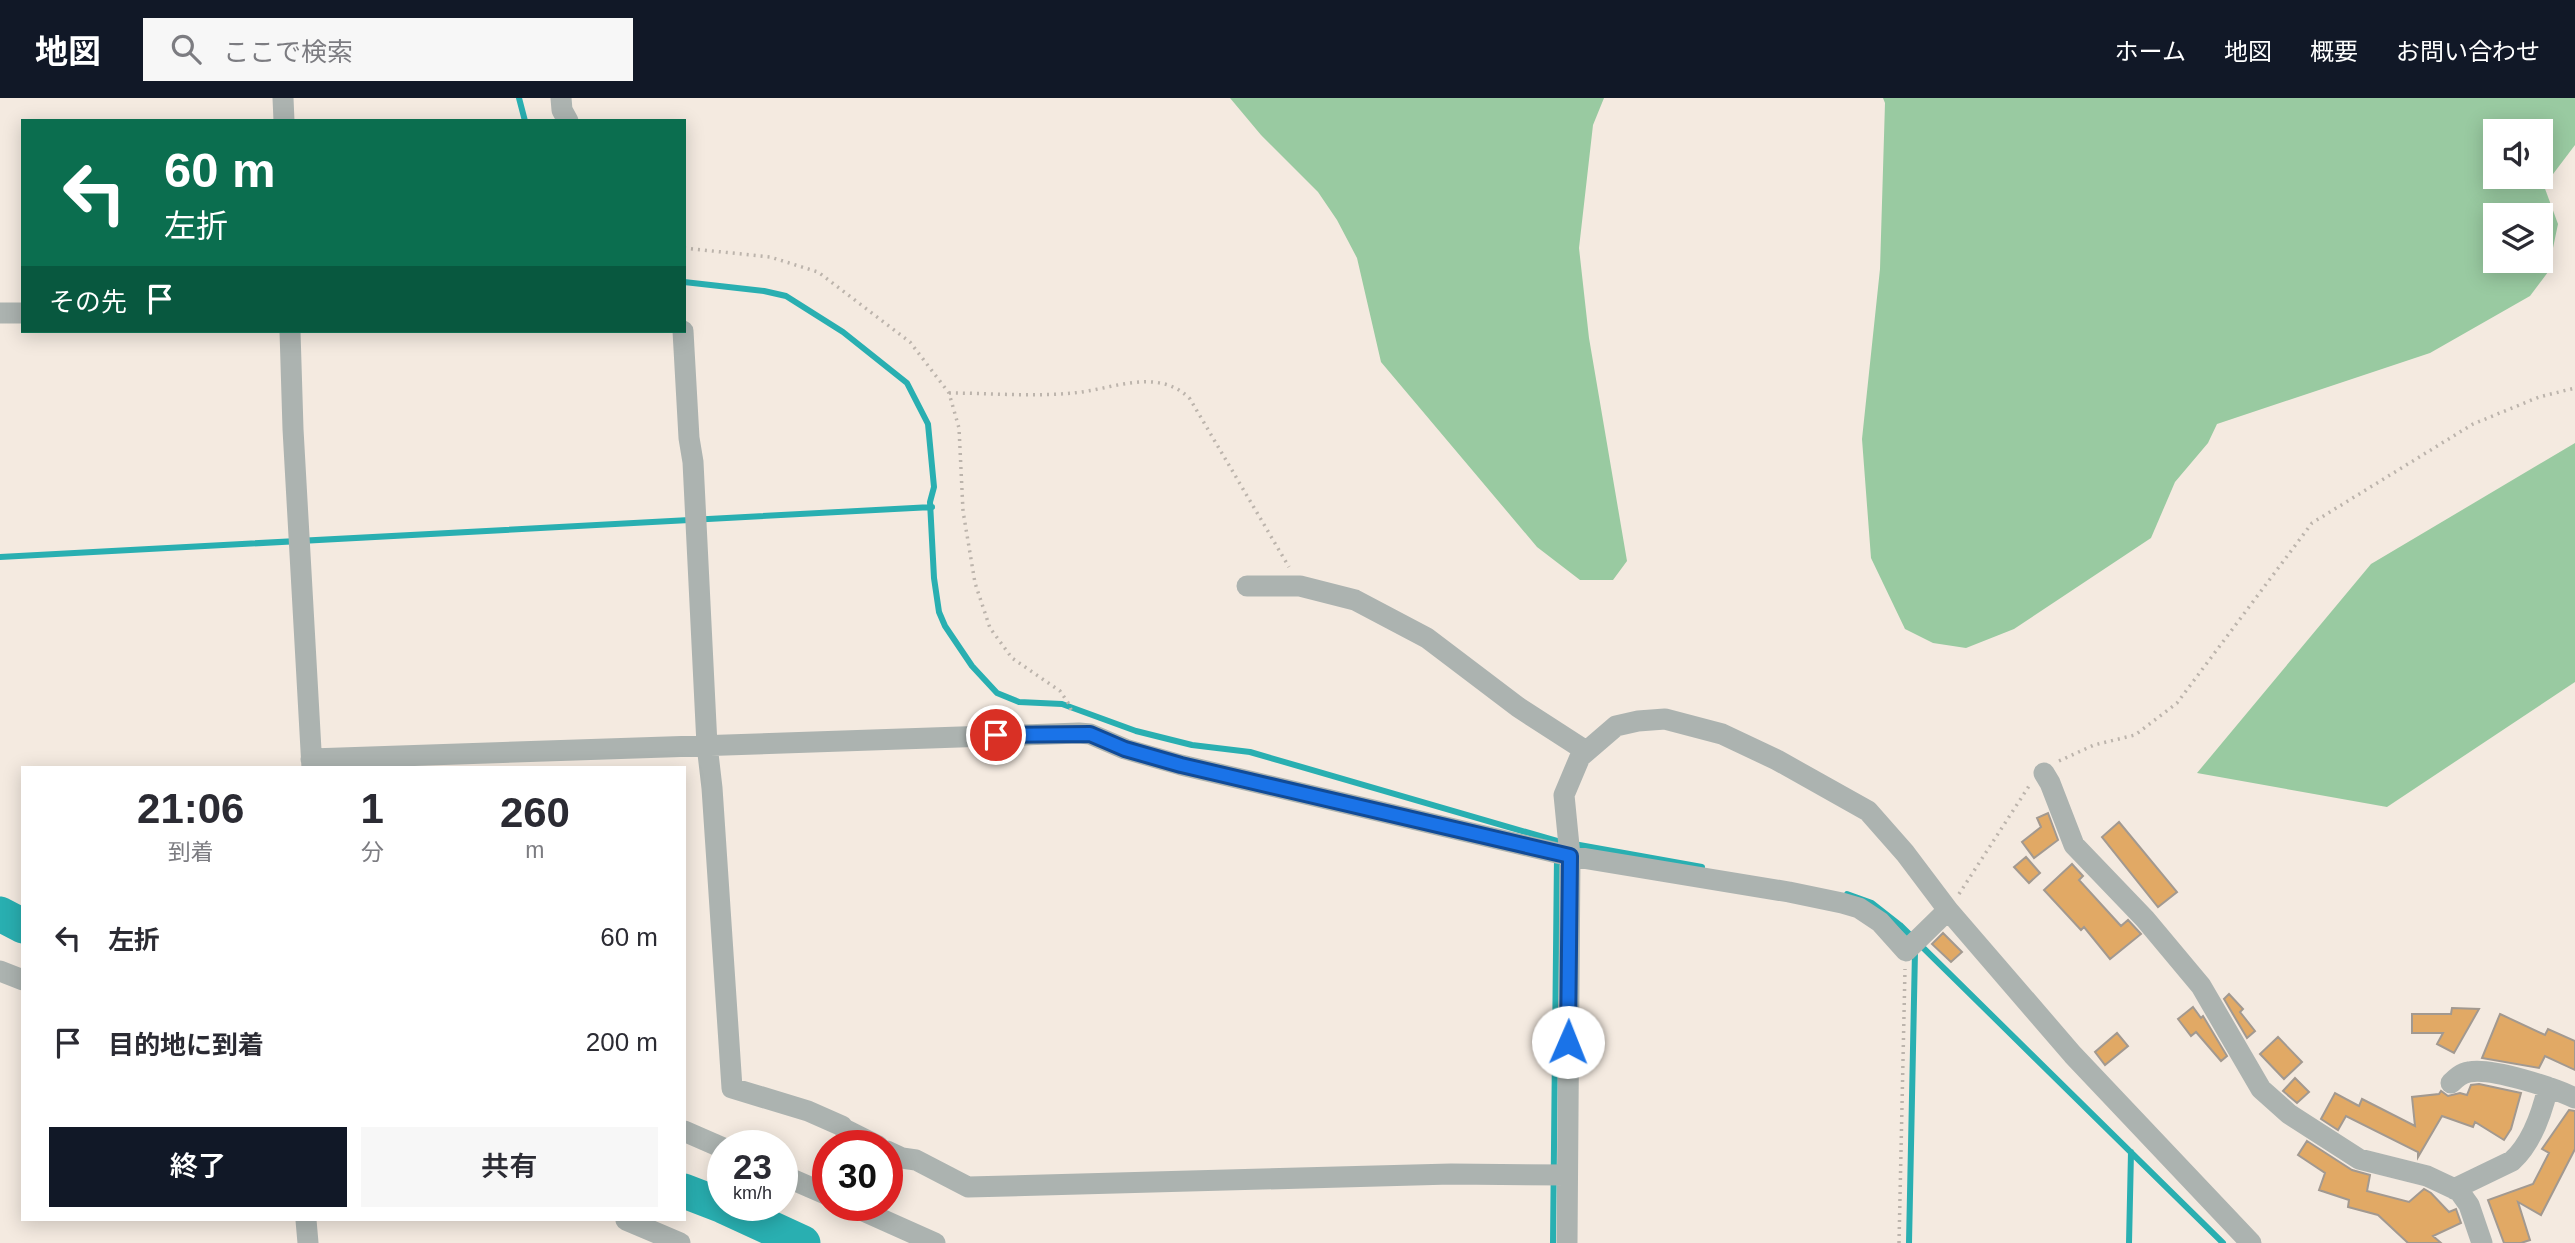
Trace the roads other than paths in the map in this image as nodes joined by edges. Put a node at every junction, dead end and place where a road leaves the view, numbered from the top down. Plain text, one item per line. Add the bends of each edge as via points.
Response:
1 (283, 98) edge
2 (561, 98) edge
3 (284, 119) edge
4 (567, 119) edge
5 (0, 313) edge
6 (21, 313) edge
7 (290, 333) edge
8 (683, 333) edge
9 (1247, 586) dead end
10 (707, 745) junction
11 (1586, 751) junction
12 (312, 764) edge
13 (2044, 773) road end
14 (1570, 856) junction
15 (1948, 910) junction
16 (0, 971) edge
17 (21, 979) edge
18 (2451, 1083) dead end
19 (2548, 1087) junction
20 (2575, 1098) edge
21 (846, 1130) edge
22 (686, 1132) edge
23 (707, 1141) edge
24 (903, 1158) edge
25 (1567, 1175) junction
26 (2454, 1189) junction
27 (306, 1221) edge
28 (628, 1221) edge
29 (886, 1221) edge
30 (307, 1243) edge
31 (680, 1243) edge
32 (935, 1243) edge
33 (1567, 1243) edge
34 (2251, 1243) edge
35 (2482, 1243) edge

1 - 3 street
2 - 4 street
5 - 6 street
7 - 12 street
8 - 10 street
9 - 11 street via 1300,586 1355,600 1427,638 1518,707
10 - 12 street
10 - 14 street via 1090,734 1181,765
10 - 21 street via 732,1088 808,1111
11 - 14 street via 1564,795
11 - 15 street via 1616,726 1638,721 1665,719 1722,734 1868,811
13 - 26 street via 2074,845 2201,986 2261,1089 2289,1114 2359,1159 2427,1176
14 - 15 street via 1842,903 1880,922 1906,951
14 - 25 street
15 - 34 street via 2098,1083
16 - 17 street
18 - 19 street via 2476,1071
19 - 20 street
19 - 26 street via 2520,1154
22 - 23 street
24 - 25 street via 916,1160 968,1187
25 - 33 street
26 - 35 street via 2469,1205
27 - 30 street
28 - 31 street
29 - 32 street

